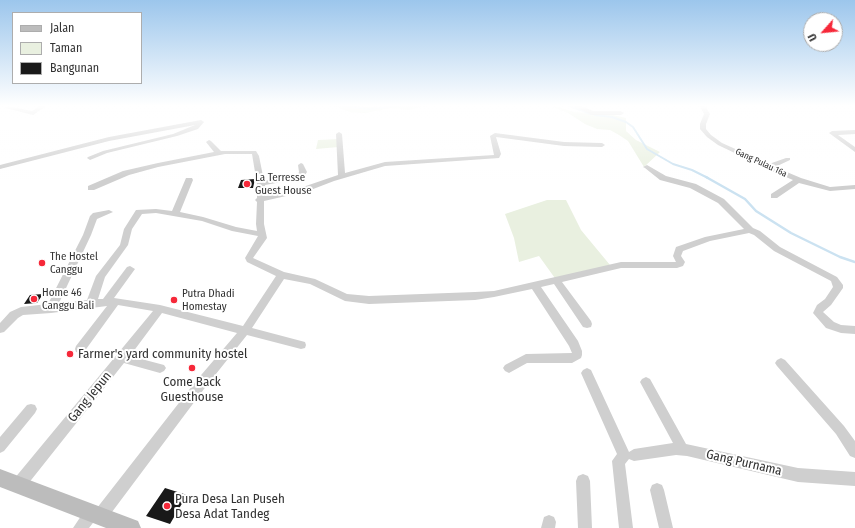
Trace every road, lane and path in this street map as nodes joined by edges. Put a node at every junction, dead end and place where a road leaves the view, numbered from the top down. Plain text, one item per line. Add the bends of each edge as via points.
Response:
1 (160, 130) edge
2 (191, 130) edge
3 (704, 130) edge
4 (855, 132) edge
5 (339, 134) dead end
6 (209, 142) dead end
7 (602, 145) dead end
8 (855, 150) edge
9 (219, 153) junction
10 (90, 158) dead end
11 (788, 159) dead end
12 (301, 165) dead end
13 (0, 167) edge
14 (647, 167) dead end
15 (767, 167) junction
16 (342, 176) junction
17 (189, 180) dead end
18 (798, 180) junction
19 (261, 184) junction
20 (855, 187) edge
21 (91, 188) dead end
22 (774, 196) dead end
23 (259, 200) junction
24 (109, 212) dead end
25 (175, 214) junction
26 (750, 230) junction
27 (261, 234) junction
28 (130, 268) dead end
29 (282, 275) junction
30 (556, 280) junction
31 (534, 284) junction
32 (111, 301) junction
33 (91, 304) junction
34 (51, 309) junction
35 (160, 309) junction
36 (587, 324) dead end
37 (0, 329) edge
38 (245, 330) junction
39 (855, 330) edge
40 (301, 345) dead end
41 (80, 349) dead end
42 (122, 358) junction
43 (781, 363) dead end
44 (160, 368) dead end
45 (509, 368) dead end
46 (587, 373) dead end
47 (646, 382) dead end
48 (32, 410) dead end
49 (0, 448) edge
50 (683, 450) junction
51 (855, 452) edge
52 (634, 455) dead end
53 (0, 478) edge
54 (855, 479) edge
55 (582, 481) dead end
56 (19, 484) junction
57 (657, 490) dead end
58 (96, 514) junction
59 (80, 528) edge
60 (131, 528) edge
61 (585, 528) edge
62 (626, 528) edge
63 (666, 528) edge

1 - 13 street via 109,139
2 - 10 street
3 - 15 street, Gang Pulau 16a via 720,144
4 - 8 street via 832,133
5 - 16 street
6 - 9 street
7 - 16 street via 564,144 495,135 493,138 497,157 397,163
9 - 19 street via 254,152
9 - 21 street via 140,169
11 - 15 street
12 - 19 street via 303,172 300,176
14 - 26 street via 663,178 702,190 726,205
15 - 18 street, Gang Pulau 16a
16 - 23 street via 305,189
17 - 25 street
18 - 20 street via 830,189
18 - 22 street, Gang Pulau 16a
19 - 23 street
23 - 27 street
24 - 34 street via 93,218
25 - 27 street
25 - 33 street via 156,211 138,213 128,229 124,245 101,276
26 - 30 street via 708,239 679,249 677,256 681,262 677,266 621,265
26 - 39 street via 783,254 834,279 838,288 820,308 818,314 830,325
27 - 29 street via 262,240 249,258 254,263
28 - 32 street
29 - 31 street via 312,281 345,297 369,300 475,296
29 - 38 street
30 - 31 street
30 - 36 street
31 - 45 street via 574,344 577,355 572,358 526,359
32 - 33 street
32 - 35 street
32 - 41 street
33 - 34 street
34 - 37 street via 17,312
35 - 38 street
35 - 42 street, Gang Jepun
38 - 40 street
38 - 58 street
42 - 44 street
42 - 56 street, Gang Jepun
43 - 51 street via 840,430
46 - 62 street via 624,456 618,461
47 - 50 street
48 - 49 street
50 - 52 street, Gang Purnama
50 - 54 street, Gang Purnama via 798,475
53 - 56 street
55 - 61 street
56 - 58 street
57 - 63 street
58 - 59 street
58 - 60 street

